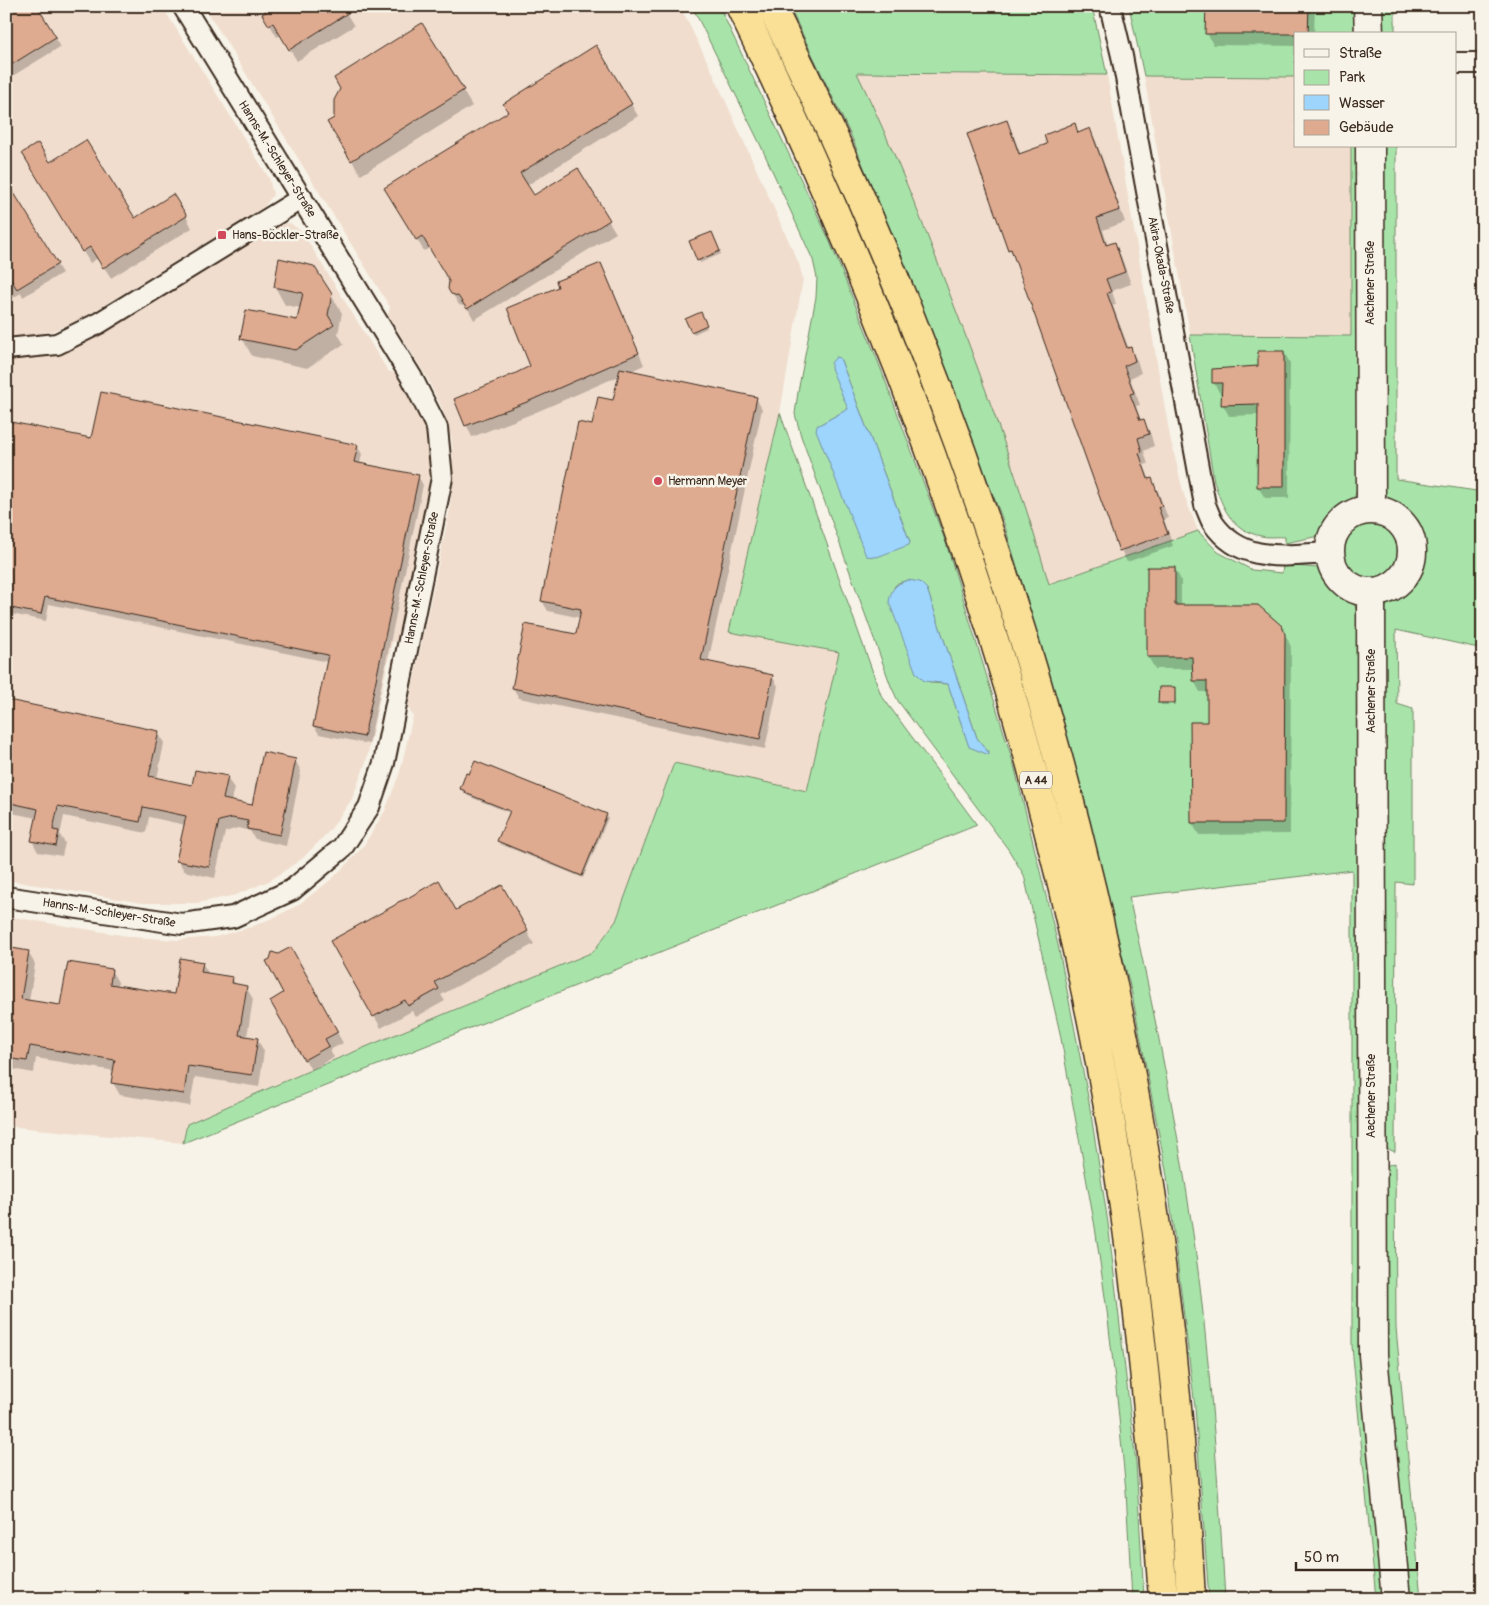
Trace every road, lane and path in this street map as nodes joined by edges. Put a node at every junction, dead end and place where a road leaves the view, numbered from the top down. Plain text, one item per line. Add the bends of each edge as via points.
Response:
1 (183, 6) edge
2 (740, 6) edge
3 (771, 6) edge
4 (1110, 6) edge
5 (1368, 6) edge
6 (1369, 32) edge
7 (1456, 62) edge
8 (1483, 63) edge
9 (1370, 148) edge
10 (302, 198) junction
11 (6, 349) edge
12 (1371, 510) junction
13 (1330, 553) junction
14 (1371, 593) junction
15 (6, 897) edge
16 (1163, 1599) edge
17 (1191, 1599) edge
18 (1396, 1599) edge

1 - 10 street, Hanns-M.-Schleyer-Straße
2 - 16 highway, A 44 via 818,173 900,368 972,565 1036,779 1090,1013 1121,1182 1149,1404
3 - 17 highway, A 44 via 877,238 949,419 1006,580 1074,814 1117,1004 1151,1194 1176,1390
4 - 13 street, Akira-Okada-Straße via 1205,505 1214,523 1236,545 1250,552 1266,556
5 - 6 street
7 - 8 street
9 - 12 street, Aachener Straße
10 - 11 street via 99,324 57,344
10 - 15 street, Hanns-M.-Schleyer-Straße via 412,378 437,428 442,478 384,763 369,807 342,848 292,890 233,917 182,924
12 - 13 street via 1346,518 1337,528
12 - 14 street via 1385,512 1398,519 1407,530 1412,558 1398,583
13 - 14 street via 1338,576 1353,588
14 - 18 street, Aachener Straße via 1373,1355

